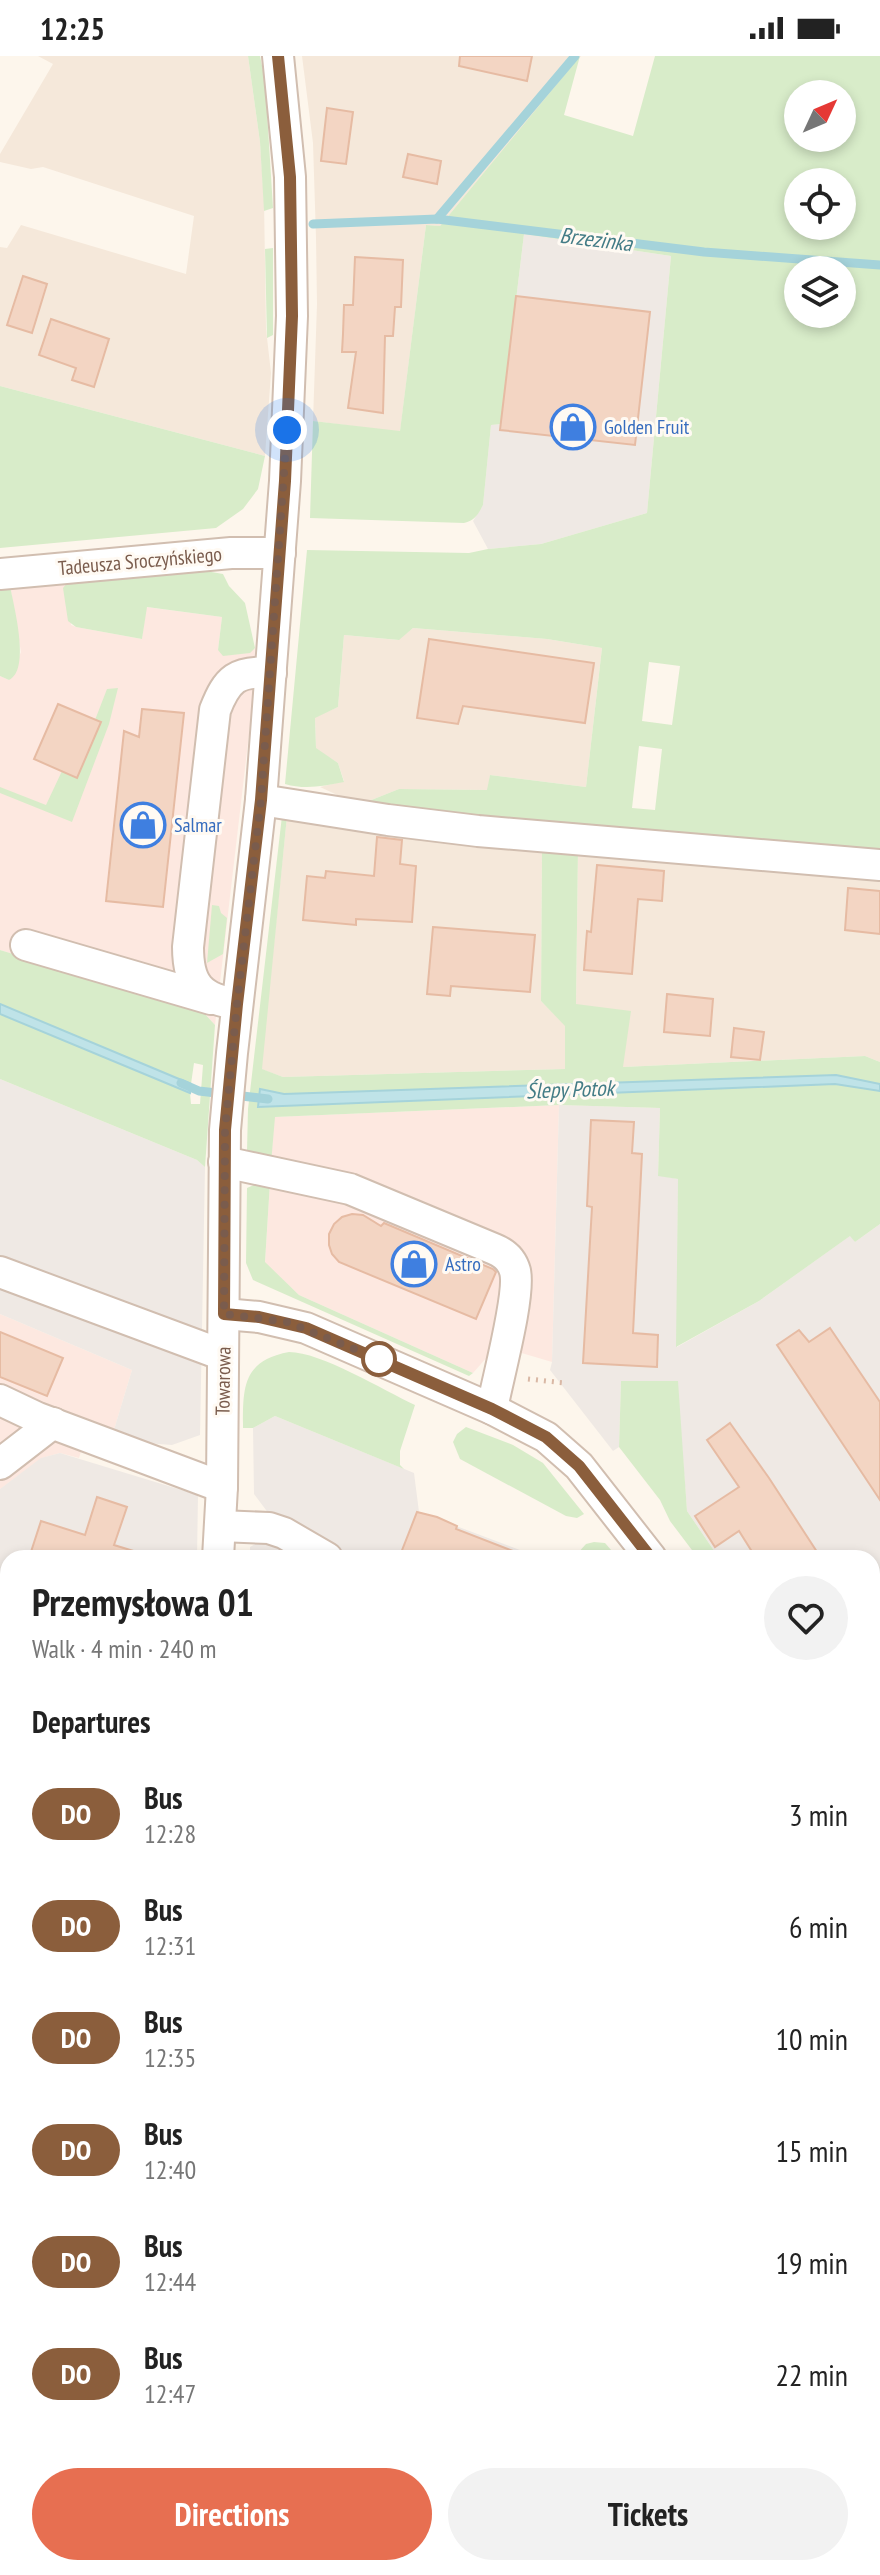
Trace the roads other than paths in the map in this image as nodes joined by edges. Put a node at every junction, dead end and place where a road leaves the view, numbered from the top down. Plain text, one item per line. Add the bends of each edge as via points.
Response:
1 (278, 56) edge
2 (280, 553) junction
3 (0, 574) edge
4 (271, 673) junction
5 (261, 800) junction
6 (880, 865) edge
7 (26, 945) dead end
8 (224, 1002) junction
9 (224, 1162) junction
10 (0, 1272) edge
11 (224, 1314) junction
12 (223, 1355) junction
13 (0, 1400) edge
14 (492, 1409) junction
15 (53, 1423) junction
16 (0, 1464) edge
17 (222, 1487) junction
18 (220, 1526) junction
19 (218, 1550) edge
20 (312, 1550) edge
21 (645, 1550) edge

1 - 2 street, Towarowa via 290,177 292,316
2 - 3 street, Tadeusza Sroczyńskiego
2 - 4 street, Towarowa
4 - 5 street, Towarowa
4 - 8 street via 251,672 233,679 220,697 211,729 188,947 195,984
5 - 6 street via 478,831
5 - 8 street, Towarowa
7 - 8 street
8 - 9 street, Towarowa via 232,1053
9 - 11 street, Towarowa
9 - 14 street via 350,1189 507,1256 516,1277
10 - 12 street
11 - 12 street, Towarowa
11 - 14 street via 306,1328
12 - 17 street, Towarowa
13 - 15 street
14 - 21 street via 546,1437 571,1457
15 - 16 street
15 - 17 street
17 - 18 street, Towarowa
18 - 19 street, Towarowa
18 - 20 street via 275,1530

